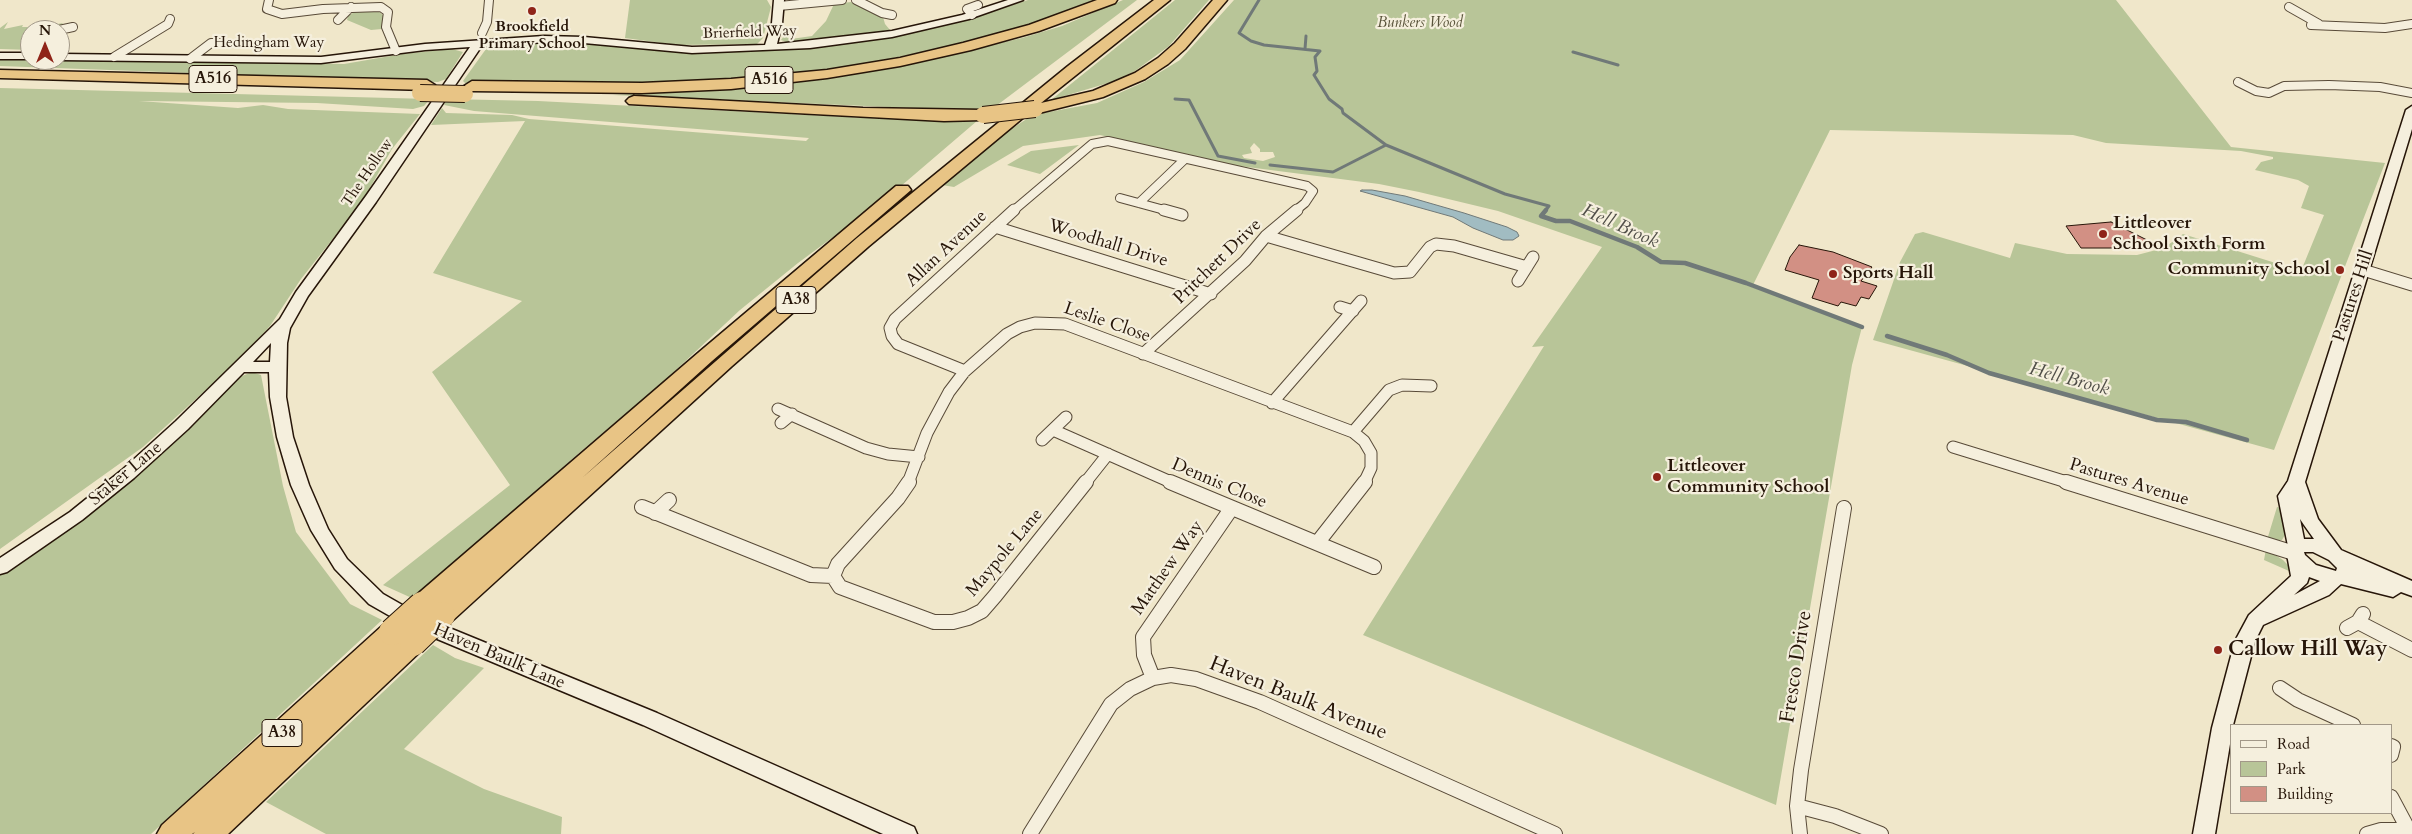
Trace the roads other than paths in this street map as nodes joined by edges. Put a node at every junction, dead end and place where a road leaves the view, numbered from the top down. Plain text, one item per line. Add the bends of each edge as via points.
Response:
1 (269, 0) edge
2 (489, 0) edge
3 (842, 0) edge
4 (856, 0) edge
5 (1018, 0) edge
6 (1110, 0) edge
7 (1146, 0) edge
8 (1163, 0) edge
9 (1220, 0) edge
10 (386, 2) dead end
11 (779, 3) edge
12 (978, 5) dead end
13 (377, 6) junction
14 (351, 7) junction
15 (2289, 7) dead end
16 (892, 15) dead end
17 (972, 15) junction
18 (338, 20) dead end
19 (171, 22) dead end
20 (2412, 24) edge
21 (480, 38) junction
22 (220, 43) dead end
23 (770, 48) junction
24 (396, 51) junction
25 (0, 56) edge
26 (20, 56) edge
27 (70, 57) edge
28 (114, 57) junction
29 (190, 59) junction
30 (0, 69) edge
31 (0, 74) edge
32 (76, 75) junction
33 (2238, 82) dead end
34 (0, 83) edge
35 (424, 89) junction
36 (468, 90) junction
37 (2412, 92) edge
38 (2412, 110) edge
39 (1185, 159) junction
40 (1120, 198) dead end
41 (1139, 204) junction
42 (1182, 215) dead end
43 (995, 227) junction
44 (1266, 236) junction
45 (1533, 257) dead end
46 (1527, 266) junction
47 (2363, 270) junction
48 (1518, 281) dead end
49 (2412, 285) edge
50 (1211, 294) junction
51 (1361, 301) dead end
52 (1340, 307) dead end
53 (1353, 311) junction
54 (286, 320) junction
55 (1143, 354) junction
56 (240, 367) junction
57 (277, 367) junction
58 (965, 370) junction
59 (1431, 386) dead end
60 (1272, 403) junction
61 (778, 409) dead end
62 (792, 414) junction
63 (1066, 417) dead end
64 (781, 423) dead end
65 (1053, 430) junction
66 (1353, 432) junction
67 (1042, 440) dead end
68 (1953, 447) dead end
69 (1108, 454) junction
70 (919, 456) junction
71 (2296, 482) junction
72 (669, 500) dead end
73 (642, 507) dead end
74 (1844, 508) dead end
75 (1231, 509) junction
76 (655, 513) junction
77 (1318, 542) junction
78 (2297, 554) junction
79 (0, 567) edge
80 (1374, 567) dead end
81 (2338, 567) junction
82 (833, 576) junction
83 (2412, 589) edge
84 (2412, 595) edge
85 (432, 610) junction
86 (2256, 620) junction
87 (2356, 621) dead end
88 (402, 638) junction
89 (2412, 650) edge
90 (1152, 678) junction
91 (2280, 688) dead end
92 (2350, 724) edge
93 (2392, 798) edge
94 (1797, 806) junction
95 (2410, 829) edge
96 (172, 834) edge
97 (208, 834) edge
98 (906, 834) edge
99 (1030, 834) edge
100 (1555, 834) edge
101 (1800, 834) edge
102 (1881, 834) edge
103 (2204, 834) edge
104 (2367, 834) edge

1 - 14 street via 267,8 282,14
2 - 21 street, The Hollow via 487,22
3 - 11 street
4 - 16 street
5 - 17 street, Brierfield Way
6 - 36 highway, A516 via 1034,28 966,47 827,74 731,84 642,88
7 - 85 highway, A38 via 872,214 697,363
8 - 85 highway, A38 via 1073,69 863,242
9 - 36 highway, A516, bridge via 1180,46 1140,76 1089,97 1035,110 983,115 871,114
10 - 13 street
11 - 23 street
12 - 17 street via 968,9
13 - 14 street
13 - 24 street via 388,12 386,27
14 - 18 street
15 - 20 street via 2315,25 2385,28
17 - 23 street, Brierfield Way via 874,37
19 - 28 street
21 - 23 street, Brierfield Way via 563,39 685,49
21 - 24 street, Hedingham Way
21 - 54 street, The Hollow
22 - 29 street via 210,43
24 - 29 street, Hedingham Way via 321,60
25 - 26 street
27 - 28 street, Hedingham Way
28 - 29 street, Hedingham Way
30 - 32 highway
31 - 32 highway, A516
32 - 35 highway, A516
33 - 37 street via 2256,92 2269,93 2284,86 2329,85
34 - 35 highway, A516
35 - 36 highway, A516, bridge
38 - 47 street, Pastures Hill
39 - 41 street
39 - 43 street, Allan Avenue via 1100,141 1092,144
39 - 44 street, Pritchett Drive via 1294,182 1313,191
40 - 41 street
41 - 42 street
43 - 50 street, Woodhall Drive
43 - 58 street, Allan Avenue via 895,319 890,328 898,344
44 - 46 street via 1394,273 1410,272 1436,244
44 - 50 street, Pritchett Drive
45 - 46 street
46 - 48 street
47 - 49 street
47 - 71 street, Pastures Hill
50 - 55 street, Pritchett Drive
51 - 53 street
52 - 53 street
53 - 60 street
54 - 56 street, Staker Lane
54 - 57 street, Haven Baulk Lane
55 - 58 street, Leslie Close via 1065,324 1035,323 1007,334
55 - 60 street, Leslie Close
56 - 57 street
56 - 79 street, Staker Lane via 128,474 76,516
57 - 98 street, Haven Baulk Lane via 285,437 300,485 320,530 341,564 376,599 418,623 650,719
58 - 70 street, Leslie Close via 949,392
59 - 66 street via 1402,385 1389,390
60 - 66 street, Leslie Close
61 - 62 street
62 - 64 street
62 - 70 street via 866,448 888,454
63 - 65 street
65 - 67 street
65 - 69 street, Dennis Close
66 - 77 street, Leslie Close via 1371,453 1371,468 1367,479
68 - 78 street, Pastures Avenue
69 - 75 street, Dennis Close
69 - 82 street, Maypole Lane via 995,596 982,611 968,618 934,622 840,587
70 - 82 street, Leslie Close via 908,484 898,498 838,564
71 - 78 street, Pastures Hill via 2287,496
71 - 81 street via 2310,521
72 - 76 street
73 - 76 street
74 - 94 street, Fresco Drive
75 - 77 street, Dennis Close
75 - 90 street, Matthew Way via 1143,637 1144,655
76 - 82 street via 811,575
77 - 80 street, Dennis Close
78 - 81 street via 2308,545
78 - 81 street via 2322,576
78 - 86 street via 2300,578
81 - 83 street
81 - 84 street
81 - 86 street via 2322,590
85 - 88 highway, A38, bridge
86 - 103 street via 2236,670 2222,728
87 - 89 street
88 - 96 highway, A38
88 - 97 highway, A38
90 - 99 street, Haven Baulk Avenue via 1111,704
90 - 100 street, Haven Baulk Avenue via 1171,675 1196,679 1260,702
91 - 92 street
93 - 95 street
94 - 101 street, Fresco Drive
94 - 102 street via 1835,816
95 - 104 street

